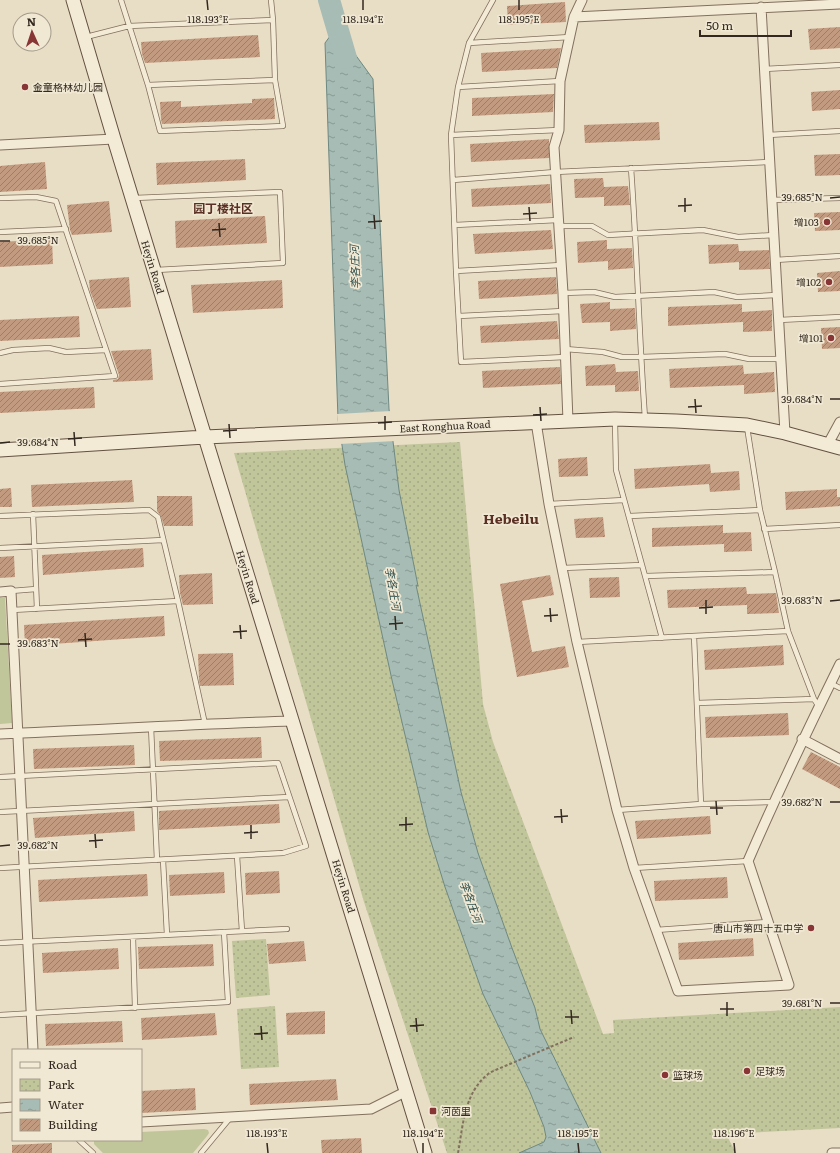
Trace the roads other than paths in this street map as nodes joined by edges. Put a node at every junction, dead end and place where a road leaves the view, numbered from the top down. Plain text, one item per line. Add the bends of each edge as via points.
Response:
1 (73, 0) edge
2 (121, 0) edge
3 (271, 0) edge
4 (493, 0) edge
5 (582, 0) edge
6 (760, 4) edge
7 (840, 4) edge
8 (574, 17) junction
9 (273, 20) junction
10 (129, 26) junction
11 (570, 37) junction
12 (84, 38) junction
13 (469, 43) junction
14 (840, 65) edge
15 (764, 69) junction
16 (274, 80) junction
17 (560, 81) junction
18 (148, 85) junction
19 (458, 87) junction
20 (559, 130) junction
21 (840, 131) edge
22 (451, 135) junction
23 (768, 135) junction
24 (114, 139) junction
25 (0, 145) edge
26 (769, 162) junction
27 (632, 168) junction
28 (555, 172) junction
29 (453, 180) junction
30 (0, 198) edge
31 (132, 198) junction
32 (840, 198) edge
33 (772, 200) junction
34 (558, 223) junction
35 (454, 225) junction
36 (66, 229) junction
37 (0, 232) edge
38 (636, 234) junction
39 (774, 235) junction
40 (840, 256) edge
41 (775, 260) junction
42 (561, 266) junction
43 (154, 270) junction
44 (456, 271) junction
45 (562, 293) junction
46 (777, 295) junction
47 (638, 296) junction
48 (563, 311) junction
49 (459, 316) junction
50 (840, 316) edge
51 (779, 320) junction
52 (106, 350) junction
53 (0, 353) edge
54 (565, 353) junction
55 (640, 357) junction
56 (781, 359) junction
57 (0, 384) edge
58 (615, 419) junction
59 (645, 420) junction
60 (568, 421) junction
61 (536, 422) junction
62 (840, 422) edge
63 (747, 425) junction
64 (785, 433) junction
65 (205, 437) junction
66 (834, 446) edge
67 (0, 450) edge
68 (624, 500) junction
69 (549, 504) junction
70 (760, 510) junction
71 (33, 514) junction
72 (0, 516) edge
73 (630, 516) junction
74 (840, 525) edge
75 (764, 529) junction
76 (163, 540) junction
77 (35, 546) junction
78 (0, 548) edge
79 (642, 565) junction
80 (562, 568) junction
81 (775, 572) junction
82 (646, 576) junction
83 (36, 589) junction
84 (11, 591) junction
85 (0, 592) edge
86 (178, 601) junction
87 (37, 609) junction
88 (12, 610) junction
89 (788, 631) junction
90 (694, 636) junction
91 (662, 638) junction
92 (577, 642) junction
93 (840, 664) edge
94 (830, 683) junction
95 (840, 688) edge
96 (697, 703) junction
97 (816, 703) junction
98 (293, 721) junction
99 (205, 724) junction
100 (151, 728) junction
101 (18, 733) junction
102 (0, 734) edge
103 (802, 739) junction
104 (840, 759) edge
105 (153, 769) junction
106 (20, 776) junction
107 (0, 777) edge
108 (289, 797) junction
109 (773, 802) junction
110 (154, 804) junction
111 (701, 804) junction
112 (617, 810) junction
113 (22, 811) junction
114 (0, 812) edge
115 (237, 856) junction
116 (157, 860) junction
117 (164, 860) junction
118 (748, 860) junction
119 (24, 867) junction
120 (0, 868) edge
121 (634, 868) junction
122 (768, 922) junction
123 (287, 929) dead end
124 (656, 930) junction
125 (242, 931) junction
126 (224, 932) junction
127 (167, 935) junction
128 (133, 937) junction
129 (28, 942) junction
130 (0, 944) edge
131 (135, 1008) junction
132 (32, 1014) junction
133 (0, 1015) edge
134 (33, 1049) edge
135 (407, 1091) junction
136 (12, 1107) edge
137 (0, 1108) edge
138 (231, 1117) junction
139 (142, 1122) edge
140 (80, 1141) edge
141 (840, 1152) edge
142 (93, 1153) edge
143 (201, 1153) edge
144 (425, 1153) edge
145 (832, 1153) edge

1 - 12 street, Heyin Road
2 - 10 lane
3 - 9 lane
4 - 13 lane
5 - 8 street
6 - 7 street
6 - 8 street
6 - 15 street
8 - 11 street
9 - 10 lane
9 - 16 lane
10 - 12 lane
10 - 18 lane
11 - 13 lane
11 - 17 street
12 - 24 street, Heyin Road
13 - 19 lane
14 - 15 lane
15 - 23 street
16 - 18 lane
16 - 18 lane via 283,126 160,131
17 - 19 lane
17 - 20 street
19 - 22 lane
20 - 22 lane
20 - 28 street via 554,147
21 - 23 lane
22 - 29 lane
23 - 26 street
24 - 25 street
24 - 31 street, Heyin Road
26 - 27 lane
26 - 33 street
27 - 28 lane
27 - 38 lane
28 - 29 lane
28 - 34 street
29 - 35 lane
30 - 36 lane via 36,197 56,201
31 - 43 street, Heyin Road
31 - 43 lane via 280,192 284,263
32 - 33 lane
33 - 39 street
34 - 35 lane
34 - 38 lane via 592,226 608,235
34 - 42 street
35 - 44 lane
36 - 37 lane
36 - 52 lane
38 - 39 lane via 703,230 738,237
38 - 47 lane
39 - 41 street
40 - 41 lane
41 - 46 street
42 - 44 lane
42 - 45 street
43 - 65 street, Heyin Road
44 - 49 lane
45 - 47 lane via 594,292 615,297
45 - 48 street
46 - 47 lane via 737,297 714,292
46 - 51 street
47 - 55 lane
48 - 49 lane
48 - 54 street
49 - 54 lane via 461,362
50 - 51 lane
51 - 56 street
52 - 53 lane via 66,352 49,348
52 - 57 lane via 115,376
54 - 55 lane via 603,352 622,357
54 - 60 street
55 - 56 lane via 725,354 749,359
55 - 59 lane
56 - 64 street
58 - 59 street, East Ronghua Road
58 - 60 street, East Ronghua Road
58 - 68 lane via 616,470
59 - 63 street, East Ronghua Road
60 - 61 street, East Ronghua Road
61 - 65 street, East Ronghua Road
61 - 69 street
62 - 66 street
63 - 64 street, East Ronghua Road
63 - 70 lane
64 - 66 street, East Ronghua Road
65 - 67 street, East Ronghua Road
65 - 98 street, Heyin Road
68 - 69 lane
68 - 73 lane
69 - 80 street
70 - 73 lane
70 - 75 lane
71 - 72 lane
71 - 76 lane via 149,510 158,517
71 - 77 lane
73 - 79 lane
74 - 75 lane
75 - 81 lane
76 - 77 lane
76 - 86 lane
77 - 78 lane
77 - 83 lane
79 - 80 lane
79 - 82 lane
80 - 92 street
81 - 82 lane
81 - 89 lane
82 - 91 lane
83 - 84 lane
83 - 87 lane
84 - 85 street
84 - 88 street
86 - 87 lane
86 - 99 lane
87 - 88 lane
88 - 101 street
89 - 90 lane
89 - 97 lane
90 - 91 lane
90 - 96 lane
91 - 92 lane
92 - 112 street
93 - 94 street
94 - 95 lane
94 - 97 street
96 - 97 lane
96 - 111 lane
97 - 103 street
98 - 99 street
98 - 135 street, Heyin Road
99 - 100 street
100 - 101 street
100 - 105 lane
101 - 102 street
101 - 106 street
103 - 104 street
103 - 109 street
105 - 106 lane
105 - 108 lane via 278,763
105 - 110 lane
106 - 107 lane
106 - 113 street
108 - 110 lane
108 - 115 lane via 306,846 283,853
109 - 111 lane
109 - 118 street
110 - 113 lane
110 - 116 lane
111 - 112 lane
112 - 121 street
113 - 114 lane
113 - 119 street
115 - 117 lane
115 - 125 lane
116 - 117 lane
116 - 119 lane
117 - 127 lane
118 - 121 lane
118 - 122 street
119 - 120 lane
119 - 129 street
121 - 124 street
122 - 124 lane
122 - 124 street via 789,985 678,991
123 - 125 lane
125 - 126 lane
126 - 127 lane
126 - 131 lane via 228,1002
127 - 128 lane
128 - 129 lane
128 - 131 lane
129 - 130 lane
129 - 132 street
131 - 132 lane
132 - 133 lane
132 - 134 street
135 - 138 street via 371,1109
135 - 144 street, Heyin Road
136 - 137 street
138 - 139 street
138 - 143 lane
140 - 142 lane
141 - 145 street

